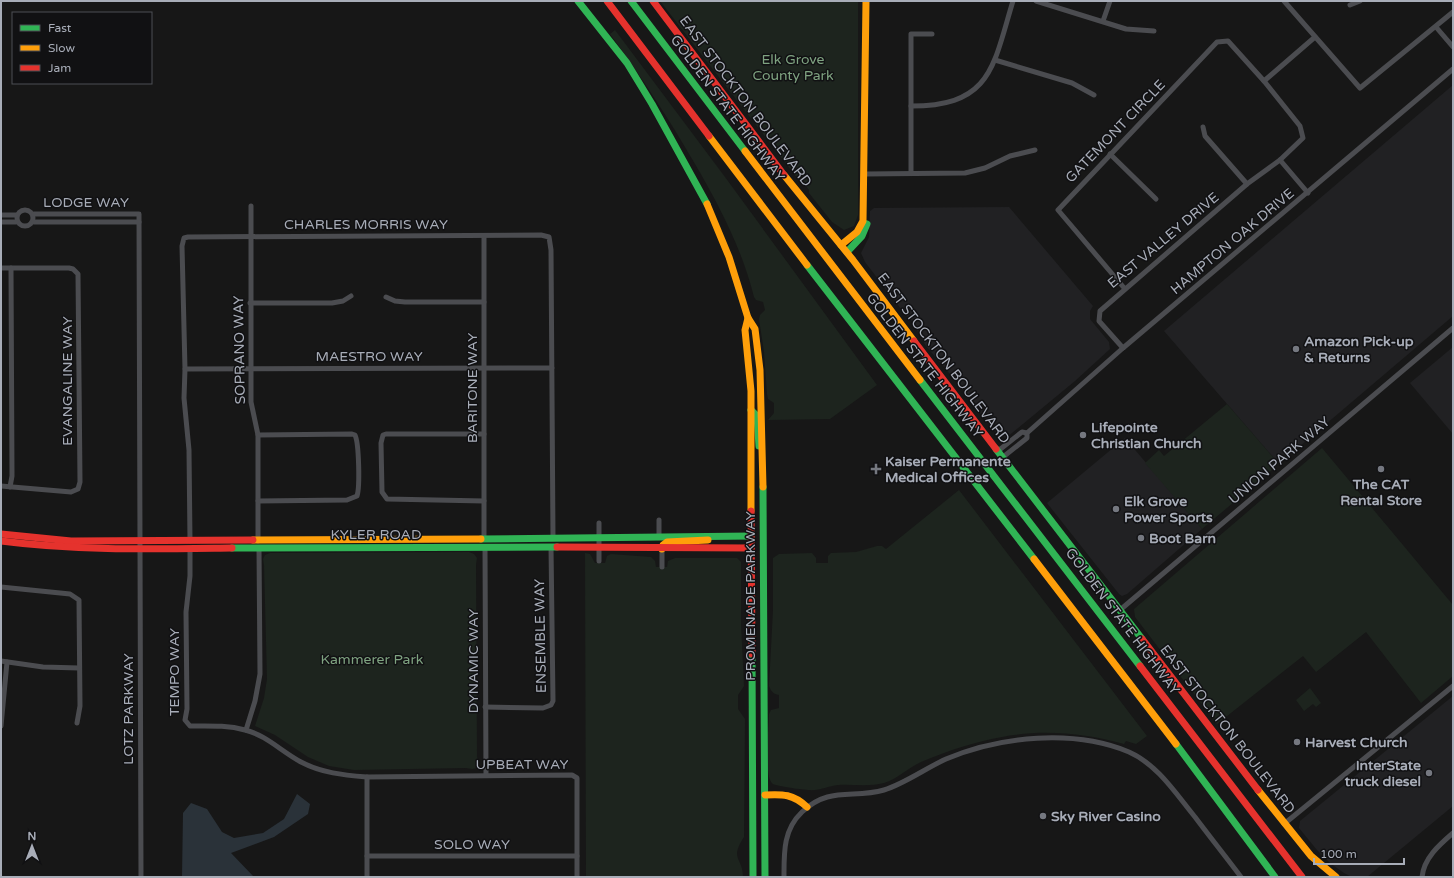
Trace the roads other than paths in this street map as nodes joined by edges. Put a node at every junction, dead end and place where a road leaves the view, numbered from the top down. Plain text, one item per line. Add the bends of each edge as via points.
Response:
1 (578, 1) edge
2 (607, 1) edge
3 (631, 1) edge
4 (653, 1) edge
5 (866, 1) edge
6 (1012, 1) edge
7 (1036, 1) edge
8 (1110, 1) edge
9 (1284, 1) edge
10 (1360, 1) edge
11 (1350, 5) dead end
12 (1453, 12) edge
13 (1103, 21) junction
14 (1436, 27) junction
15 (1154, 31) dead end
16 (932, 34) dead end
17 (1314, 37) junction
18 (1453, 46) edge
19 (995, 60) junction
20 (1453, 69) edge
21 (1264, 81) junction
22 (1094, 95) dead end
23 (911, 106) junction
24 (1202, 127) dead end
25 (1035, 150) dead end
26 (1110, 154) junction
27 (1280, 160) junction
28 (911, 173) junction
29 (865, 174) junction
30 (1248, 184) junction
31 (1308, 193) junction
32 (1156, 199) dead end
33 (251, 206) dead end
34 (34, 214) junction
35 (139, 214) joint
36 (1, 215) edge
37 (16, 215) junction
38 (1, 222) edge
39 (16, 222) junction
40 (34, 222) junction
41 (139, 222) junction
42 (484, 236) junction
43 (251, 237) junction
44 (841, 245) junction
45 (847, 252) junction
46 (1, 268) edge
47 (11, 268) junction
48 (1125, 289) junction
49 (351, 296) dead end
50 (386, 297) dead end
51 (484, 302) junction
52 (250, 303) junction
53 (748, 318) junction
54 (1453, 328) edge
55 (1123, 348) junction
56 (750, 366) junction
57 (484, 368) junction
58 (552, 368) junction
59 (185, 369) junction
60 (250, 369) junction
61 (762, 407) junction
62 (751, 410) junction
63 (1027, 433) junction
64 (484, 434) junction
65 (258, 435) junction
66 (763, 451) junction
67 (998, 451) junction
68 (1003, 457) junction
69 (1, 486) edge
70 (10, 488) junction
71 (258, 501) junction
72 (484, 501) junction
73 (659, 520) dead end
74 (599, 523) dead end
75 (1, 534) edge
76 (659, 536) junction
77 (719, 536) junction
78 (751, 536) junction
79 (599, 537) junction
80 (552, 538) junction
81 (484, 539) junction
82 (258, 540) junction
83 (327, 540) junction
84 (1, 541) edge
85 (139, 541) junction
86 (190, 541) junction
87 (421, 547) junction
88 (485, 547) junction
89 (551, 547) junction
90 (599, 547) junction
91 (259, 548) junction
92 (662, 548) junction
93 (751, 548) junction
94 (139, 549) junction
95 (190, 549) junction
96 (226, 549) junction
97 (599, 561) dead end
98 (662, 566) dead end
99 (1, 587) edge
100 (1120, 610) junction
101 (752, 640) junction
102 (1, 661) edge
103 (7, 662) junction
104 (79, 668) junction
105 (1453, 686) edge
106 (763, 701) junction
107 (753, 703) junction
108 (486, 707) junction
109 (77, 723) dead end
110 (1, 726) edge
111 (246, 730) junction
112 (763, 767) junction
113 (486, 775) junction
114 (367, 777) junction
115 (765, 795) junction
116 (807, 807) junction
117 (1284, 824) junction
118 (1453, 833) edge
119 (367, 856) junction
120 (577, 856) junction
121 (141, 877) edge
122 (367, 877) edge
123 (577, 877) edge
124 (753, 877) edge
125 (765, 877) edge
126 (784, 877) edge
127 (1241, 877) edge
128 (1275, 877) edge
129 (1302, 877) edge
130 (1336, 877) edge
131 (1422, 877) edge

1 - 53 main road, PROMENADE PARKWAY via 627,63 705,198 729,257
2 - 128 main road via 805,263 1166,730
3 - 129 main road, GOLDEN STATE HIGHWAY via 816,246 1065,566
4 - 44 main road, EAST STOCKTON BOULEVARD via 775,164
5 - 29 main road
6 - 19 street
7 - 13 street
8 - 13 street
9 - 17 street
10 - 11 street
12 - 14 street
13 - 15 street via 1132,30
14 - 17 street via 1360,88
14 - 18 street
16 - 23 street via 911,34
17 - 21 street
19 - 22 street via 1072,83
19 - 23 street via 984,79 962,98 941,105
20 - 31 street, HAMPTON OAK DRIVE
21 - 26 street, GATEMONT CIRCLE via 1228,41 1217,42
21 - 27 street, EAST VALLEY DRIVE via 1300,126 1303,138
23 - 28 street
24 - 30 street via 1205,136
25 - 28 street via 1010,156 972,172
26 - 32 street
26 - 48 street, GATEMONT CIRCLE via 1058,210
27 - 30 street, EAST VALLEY DRIVE
27 - 31 street
28 - 29 street
29 - 44 main road via 862,228
29 - 45 main road via 868,192 867,223 862,237
30 - 48 street, EAST VALLEY DRIVE
31 - 55 street, HAMPTON OAK DRIVE
33 - 43 street, SOPRANO WAY
34 - 35 street, LODGE WAY
34 - 37 street, LODGE WAY via 18,212
34 - 40 street, LODGE WAY
35 - 41 street, LOTZ PARKWAY
36 - 37 street, LODGE WAY
37 - 39 street
38 - 39 street, LODGE WAY
39 - 40 street, LODGE WAY via 18,225
40 - 41 street, LODGE WAY
41 - 85 street, LOTZ PARKWAY
42 - 43 street, CHARLES MORRIS WAY
42 - 51 street, BARITONE WAY
42 - 58 street, CHARLES MORRIS WAY via 549,236
43 - 52 street, SOPRANO WAY
43 - 59 street, CHARLES MORRIS WAY via 188,237 182,242
44 - 45 main road, EAST STOCKTON BOULEVARD
45 - 67 main road, EAST STOCKTON BOULEVARD
46 - 47 street, EVANGALINE WAY
47 - 70 street
47 - 70 street, EVANGALINE WAY via 68,268 79,276 80,482 78,489 71,492
48 - 55 street, EAST VALLEY DRIVE via 1100,311 1099,321
49 - 52 street via 332,303
50 - 51 street via 405,302
51 - 57 street, BARITONE WAY
52 - 60 street, SOPRANO WAY
53 - 56 main road, PROMENADE PARKWAY via 745,330
53 - 61 main road, PROMENADE PARKWAY via 755,329
54 - 100 street, UNION PARK WAY
55 - 63 street, HAMPTON OAK DRIVE
56 - 61 main road via 754,369 758,404
56 - 62 main road, PROMENADE PARKWAY
57 - 58 street, MAESTRO WAY
57 - 60 street, MAESTRO WAY
57 - 64 street, BARITONE WAY
58 - 80 street, CHARLES MORRIS WAY
59 - 60 street, MAESTRO WAY
59 - 86 street, CHARLES MORRIS WAY
60 - 65 street, SOPRANO WAY via 251,402
61 - 66 main road, PROMENADE PARKWAY
62 - 66 main road via 757,416 759,448
62 - 78 main road, PROMENADE PARKWAY
63 - 67 street, HAMPTON OAK DRIVE via 1022,432
63 - 68 street, HAMPTON OAK DRIVE via 1027,438
64 - 72 street, BARITONE WAY
64 - 72 street via 386,434 381,443 382,492 387,499
65 - 71 street, SOPRANO WAY
65 - 71 street via 352,434 355,435 358,444 357,496 347,500
66 - 106 main road, PROMENADE PARKWAY
67 - 68 main road, EAST STOCKTON BOULEVARD
68 - 100 main road, EAST STOCKTON BOULEVARD
69 - 70 street, EVANGALINE WAY
71 - 82 street, SOPRANO WAY
72 - 81 street, BARITONE WAY
73 - 76 street
74 - 79 street
75 - 85 main road, KYLER ROAD via 57,540
76 - 77 main road, KYLER ROAD
76 - 79 main road, KYLER ROAD
77 - 78 main road, KYLER ROAD
77 - 92 main road via 703,541 667,542
78 - 93 main road, PROMENADE PARKWAY
79 - 80 main road, KYLER ROAD
79 - 90 street
80 - 81 main road, KYLER ROAD
80 - 88 main road via 537,542 491,543
81 - 83 main road, KYLER ROAD
81 - 87 main road via 479,543
82 - 83 main road, KYLER ROAD
82 - 86 main road, KYLER ROAD
82 - 96 main road via 253,544
83 - 91 main road via 310,544 264,544
84 - 94 main road, KYLER ROAD via 71,548
85 - 86 main road, KYLER ROAD
85 - 94 street, LOTZ PARKWAY
87 - 88 main road, KYLER ROAD
87 - 91 main road, KYLER ROAD
88 - 89 main road, KYLER ROAD
88 - 108 street, DYNAMIC WAY
89 - 90 main road, KYLER ROAD
89 - 108 street, ENSEMBLE WAY via 553,701 544,708
90 - 92 main road, KYLER ROAD
90 - 97 street
91 - 96 main road, KYLER ROAD
91 - 111 street via 260,674
92 - 93 main road, KYLER ROAD
92 - 98 street
93 - 101 main road, PROMENADE PARKWAY
94 - 95 main road, KYLER ROAD
94 - 121 street, LOTZ PARKWAY
95 - 96 main road, KYLER ROAD
95 - 111 street, TEMPO WAY via 186,612 185,720 190,726 220,725
99 - 104 street via 70,594 77,598 80,606
100 - 117 main road, EAST STOCKTON BOULEVARD
101 - 106 main road via 759,651 759,694
101 - 107 main road, PROMENADE PARKWAY
102 - 103 street
103 - 104 street
103 - 110 street
104 - 109 street via 80,710
105 - 117 street
106 - 112 main road, PROMENADE PARKWAY
107 - 112 main road via 759,707 760,753
107 - 124 main road, PROMENADE PARKWAY
108 - 113 street, DYNAMIC WAY
111 - 114 street, TEMPO WAY via 316,769 333,774
112 - 115 main road, PROMENADE PARKWAY
113 - 114 street, UPBEAT WAY
113 - 120 street, UPBEAT WAY via 575,776
114 - 119 street
115 - 116 main road via 796,796
115 - 125 main road, PROMENADE PARKWAY
116 - 126 street via 794,821 786,838
116 - 127 street via 836,794 885,789 947,759 985,747 1033,739 1093,742 1130,753 1154,769
117 - 130 main road, EAST STOCKTON BOULEVARD via 1310,856
118 - 131 street via 1438,846 1423,868
119 - 120 street, SOLO WAY
119 - 122 street
120 - 123 street, UPBEAT WAY

